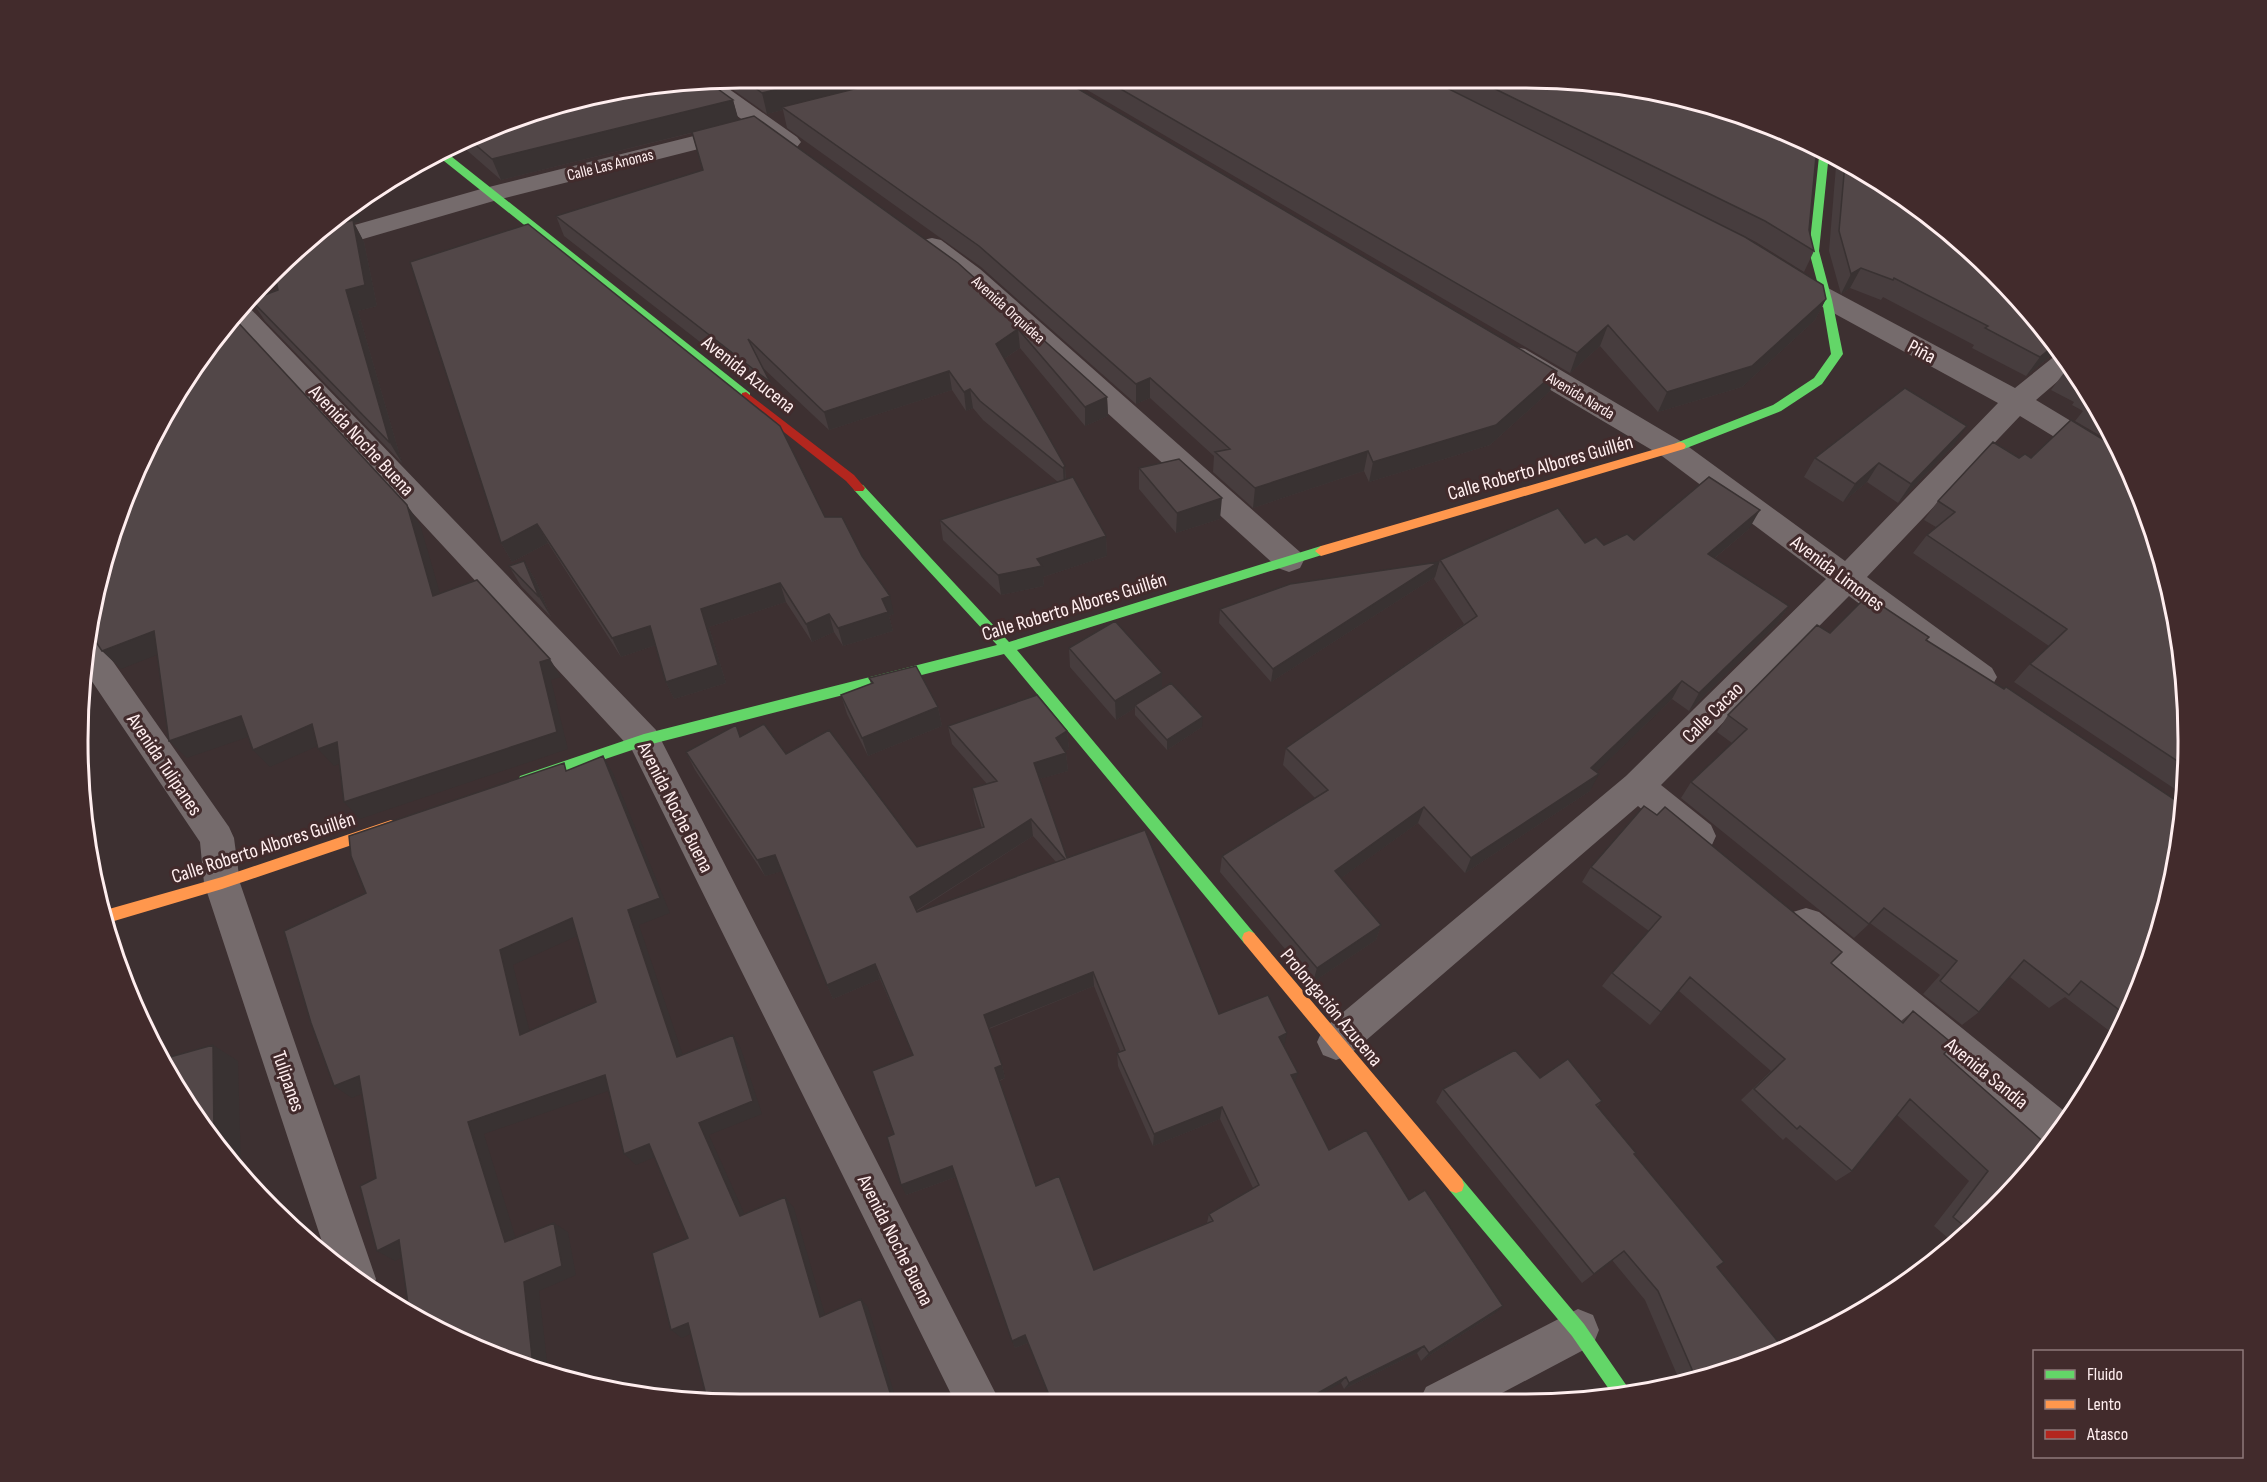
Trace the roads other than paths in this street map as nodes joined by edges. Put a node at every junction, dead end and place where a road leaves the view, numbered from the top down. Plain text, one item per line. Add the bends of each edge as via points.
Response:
1 (715, 89) edge
2 (799, 116) edge
3 (766, 125) junction
4 (447, 159) edge
5 (813, 159) edge
6 (1823, 160) edge
7 (490, 194) junction
8 (915, 234) edge
9 (317, 245) edge
10 (1787, 275) edge
11 (1827, 300) junction
12 (245, 317) edge
13 (1498, 346) edge
14 (2059, 365) edge
15 (2017, 401) junction
16 (1672, 449) junction
17 (2115, 460) edge
18 (1289, 560) junction
19 (1846, 579) junction
20 (1007, 648) junction
21 (94, 659) edge
22 (2001, 692) edge
23 (644, 740) junction
24 (511, 785) edge
25 (1638, 786) junction
26 (400, 823) edge
27 (1720, 854) edge
28 (222, 883) junction
29 (1784, 906) edge
30 (112, 915) edge
31 (1336, 1042) junction
32 (2052, 1126) edge
33 (350, 1263) edge
34 (1578, 1330) junction
35 (1618, 1387) edge
36 (974, 1394) edge
37 (1456, 1394) edge

1 - 3 street
2 - 3 street, Calle Las Anonas
3 - 5 street
3 - 7 street, Calle Las Anonas
4 - 7 street, Avenida Azucena
6 - 11 street, Calle Roberto Albores Guillén via 1814,250
7 - 9 street, Calle Las Anonas
7 - 20 street, Avenida Azucena via 850,478
8 - 18 street, Avenida Orquídea via 971,275
10 - 11 street, Piña
11 - 15 street, Piña
11 - 16 street, Calle Roberto Albores Guillén via 1837,354 1818,381 1777,408
12 - 23 street, Avenida Noche Buena
13 - 16 street, Avenida Narda
14 - 15 street, Calle Cacao
15 - 17 street, Piña
15 - 19 street, Calle Cacao
16 - 18 street, Calle Roberto Albores Guillén
16 - 19 street, Avenida Limones
18 - 20 street, Calle Roberto Albores Guillén
19 - 22 street, Avenida Limones
19 - 25 street, Calle Cacao
20 - 23 street, Calle Roberto Albores Guillén
20 - 31 street, Prolongación Azucena
21 - 28 street, Avenida Tulipanes via 217,838
23 - 24 street, Calle Roberto Albores Guillén
23 - 36 street, Avenida Noche Buena
25 - 27 street
25 - 31 street, Calle Cacao
26 - 28 street, Calle Roberto Albores Guillén
28 - 30 street, Calle Roberto Albores Guillén
28 - 33 street, Tulipanes
29 - 32 street, Avenida Sandía
31 - 34 street, Prolongación Azucena
34 - 35 street, Prolongación Azucena
34 - 37 street

